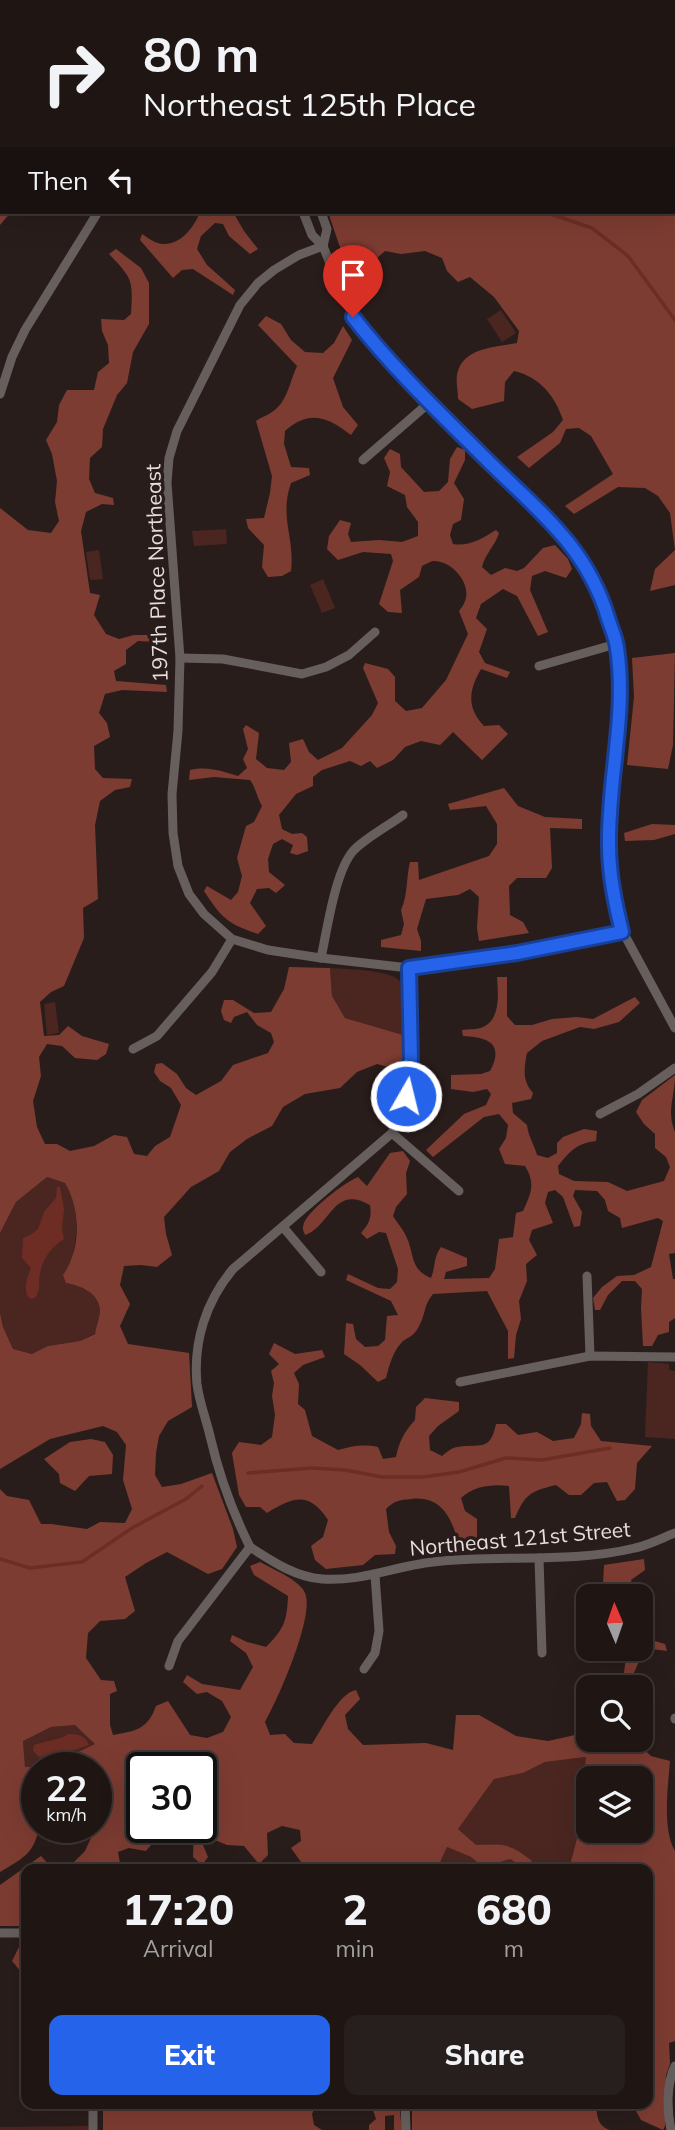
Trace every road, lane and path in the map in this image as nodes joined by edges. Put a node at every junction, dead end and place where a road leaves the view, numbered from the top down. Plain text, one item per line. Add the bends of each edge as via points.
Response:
1 (97, 214) edge
2 (304, 214) edge
3 (322, 214) edge
4 (323, 246) junction
5 (0, 394) edge
6 (430, 402) junction
7 (363, 460) dead end
8 (375, 632) dead end
9 (617, 644) junction
10 (180, 658) junction
11 (539, 666) dead end
12 (403, 816) dead end
13 (622, 932) junction
14 (232, 939) junction
15 (321, 958) junction
16 (409, 968) junction
17 (675, 1028) edge
18 (133, 1049) dead end
19 (675, 1069) edge
20 (600, 1114) dead end
21 (392, 1133) junction
22 (459, 1191) dead end
23 (283, 1227) junction
24 (321, 1272) dead end
25 (587, 1276) dead end
26 (590, 1356) junction
27 (675, 1357) edge
28 (460, 1382) dead end
29 (675, 1533) edge
30 (250, 1547) junction
31 (538, 1558) junction
32 (375, 1575) junction
33 (542, 1653) dead end
34 (169, 1666) dead end
35 (364, 1670) dead end
36 (0, 1933) edge
37 (21, 1933) edge
38 (675, 2066) edge
39 (93, 2109) edge
40 (405, 2109) edge
41 (93, 2130) edge
42 (406, 2130) edge
43 (671, 2130) edge

1 - 5 street via 25,330
2 - 4 street via 312,235
3 - 4 street via 327,229
4 - 6 street via 353,317
4 - 10 street, 197th Place Northeast via 274,270 240,305 177,431 167,483
6 - 7 street
6 - 9 street via 568,540 593,577
8 - 10 street via 349,655 302,674 223,659
9 - 11 street
9 - 13 street via 621,703 609,845 610,877
10 - 14 street, 197th Place Northeast via 172,794 178,866 189,894
12 - 15 street via 355,849 347,860
13 - 16 street
13 - 17 street
14 - 15 street
14 - 18 street via 212,972 157,1036
15 - 16 street
16 - 21 street via 411,1062 406,1096
19 - 20 street
21 - 22 street
21 - 23 street
23 - 24 street
23 - 30 street via 218,1287 200,1332 197,1360 197,1385 212,1446 232,1511
25 - 26 street
26 - 27 street
26 - 28 street
29 - 31 street, Northeast 121st Street via 636,1548
30 - 32 street, Northeast 121st Street via 296,1573 321,1579
30 - 34 street via 178,1641
31 - 32 street, Northeast 121st Street via 428,1562
31 - 33 street
32 - 35 street via 379,1631 375,1653
36 - 37 street
38 - 43 street via 667,2113
39 - 41 street
40 - 42 street

